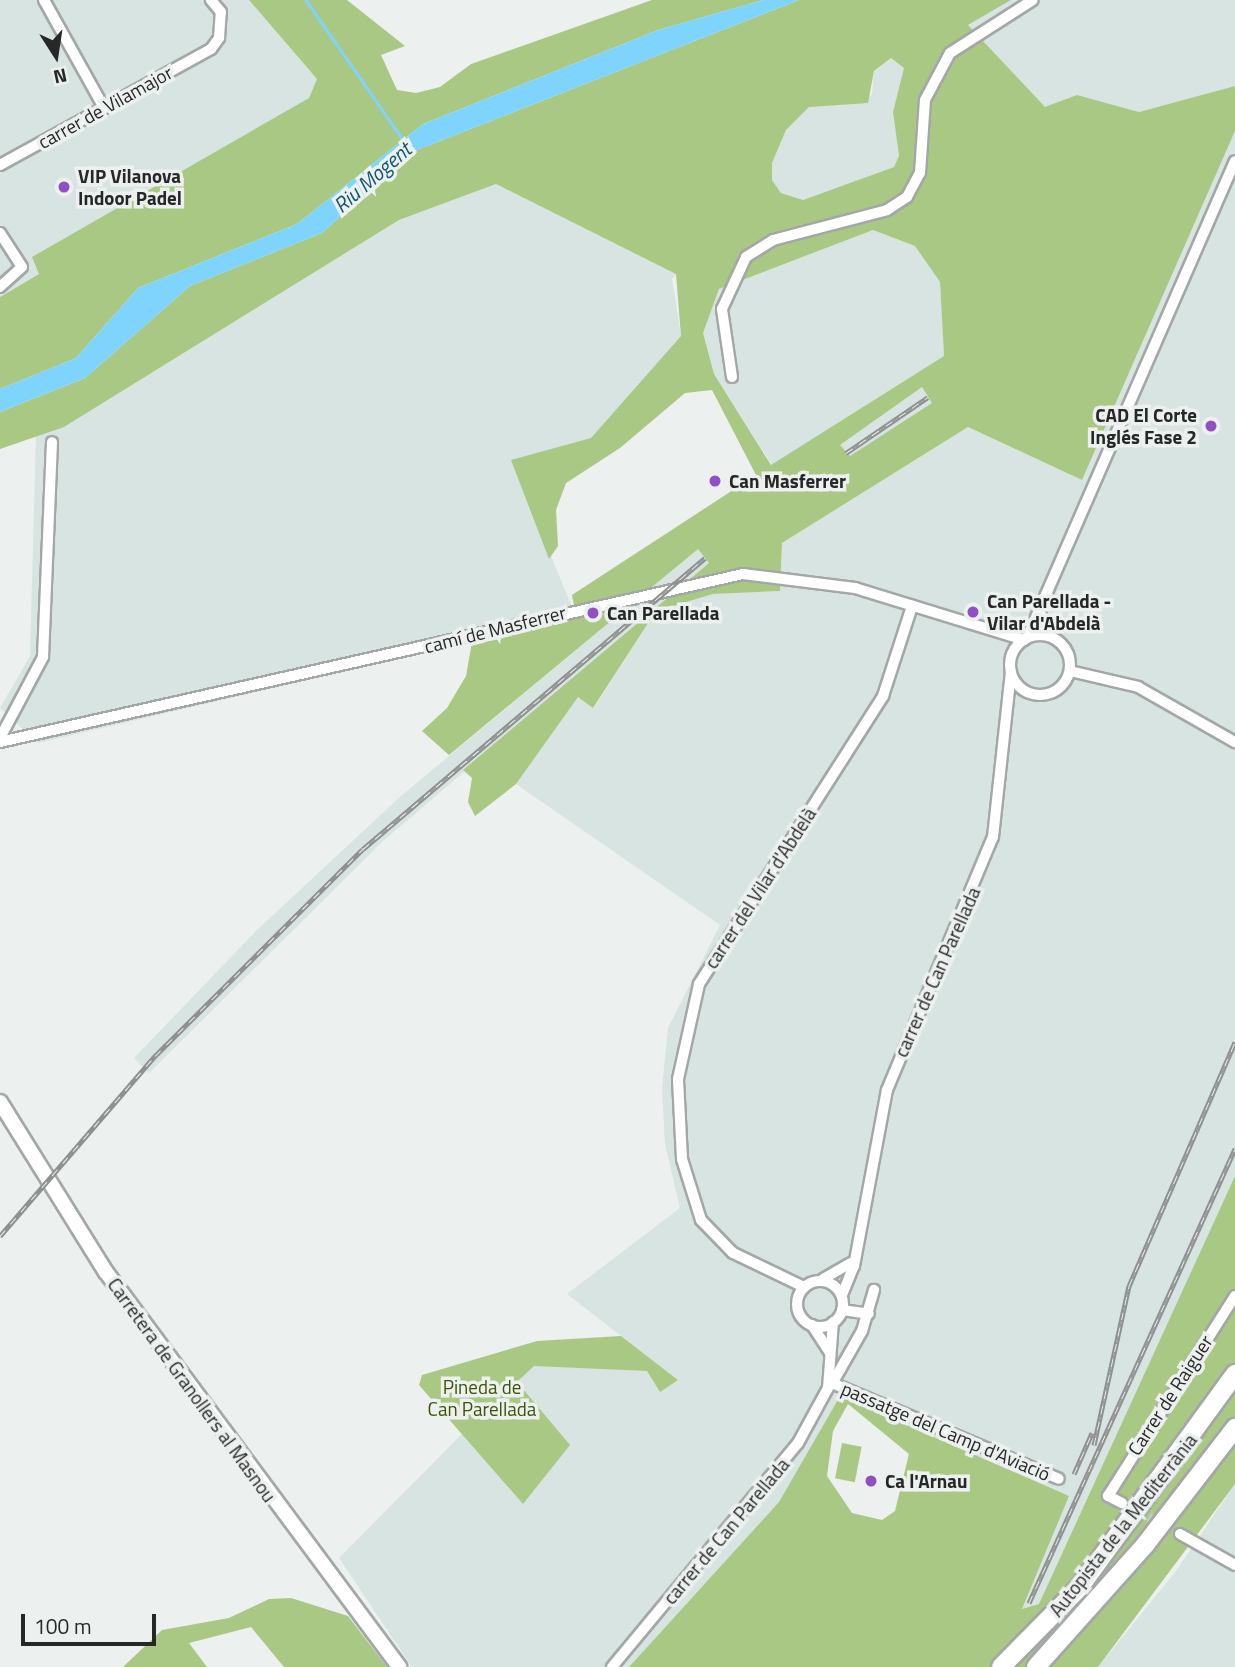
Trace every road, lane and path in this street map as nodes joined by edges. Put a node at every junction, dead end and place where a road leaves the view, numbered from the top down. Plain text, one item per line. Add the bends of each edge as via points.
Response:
1 (44, 0) edge
2 (211, 0) edge
3 (1032, 0) edge
4 (104, 108) junction
5 (1235, 161) edge
6 (0, 164) edge
7 (1235, 177) edge
8 (1219, 204) junction
9 (0, 233) edge
10 (0, 287) edge
11 (733, 377) dead end
12 (52, 442) dead end
13 (912, 606) junction
14 (1039, 607) junction
15 (989, 628) junction
16 (1046, 635) junction
17 (1026, 639) junction
18 (1014, 651) junction
19 (1070, 671) junction
20 (1011, 672) junction
21 (1030, 694) junction
22 (1003, 732) junction
23 (0, 740) edge
24 (1235, 742) edge
25 (0, 1102) edge
26 (856, 1254) junction
27 (776, 1275) junction
28 (817, 1280) junction
29 (804, 1287) junction
30 (874, 1290) dead end
31 (842, 1295) junction
32 (1235, 1296) edge
33 (797, 1300) junction
34 (842, 1310) junction
35 (869, 1314) junction
36 (834, 1322) junction
37 (811, 1325) junction
38 (1235, 1374) edge
39 (831, 1381) junction
40 (1235, 1428) edge
41 (1059, 1479) dead end
42 (1161, 1481) junction
43 (1122, 1503) dead end
44 (1180, 1534) tunnel mouth
45 (1235, 1565) edge
46 (399, 1667) edge
47 (612, 1667) edge
48 (986, 1667) edge
49 (1000, 1667) edge
50 (1036, 1667) edge

1 - 4 street
2 - 4 street, carrer de Vilamajor via 221,12 219,38 211,49
3 - 11 street via 950,53 925,100 920,173 907,197 887,210 773,240 747,257 722,309
4 - 6 street, carrer de Vilamajor
5 - 8 street
7 - 8 street
8 - 14 street
9 - 10 street via 22,267
12 - 23 street via 43,657
13 - 15 street, camí de Masferrer
13 - 23 street, camí de Masferrer via 793,576 706,578
13 - 27 street, carrer del Vilar d'Abdelà via 883,696 717,951 699,984 684,1046 677,1124 697,1210 716,1239
14 - 16 street
14 - 17 street
15 - 17 street, camí de Masferrer
15 - 18 street, camí de Masferrer
16 - 17 street
16 - 19 street via 1062,645
17 - 18 street
18 - 20 street
19 - 21 street via 1051,694
19 - 24 street via 1138,687
20 - 21 street
20 - 22 street, carrer de Can Parellada
21 - 22 street, carrer de Can Parellada via 1011,704
22 - 26 street, carrer de Can Parellada via 993,836 887,1090
25 - 46 main road, Carretera de Granollers al Masnou via 106,1272
26 - 28 street via 841,1274
26 - 31 street, carrer de Can Parellada
27 - 29 street, carrer del Vilar d'Abdelà
27 - 33 street, carrer del Vilar d'Abdelà
28 - 29 street
28 - 31 street
29 - 33 street
30 - 35 street, carrer de Can Parellada
31 - 34 street
32 - 43 street, Carrer de Raiguer via 1108,1496
33 - 37 street via 800,1315
34 - 35 street
34 - 36 street
35 - 39 street, carrer de Can Parellada
36 - 37 street
36 - 39 street
37 - 39 street via 825,1338
38 - 42 highway, Autopista de la Mediterrània
39 - 41 street, passatge del Camp d'Aviació
39 - 47 street, carrer de Can Parellada via 762,1491
40 - 50 highway, Autopista de la Mediterrània via 1145,1545
42 - 48 highway
42 - 49 highway, Autopista de la Mediterrània via 1079,1588
44 - 45 street

